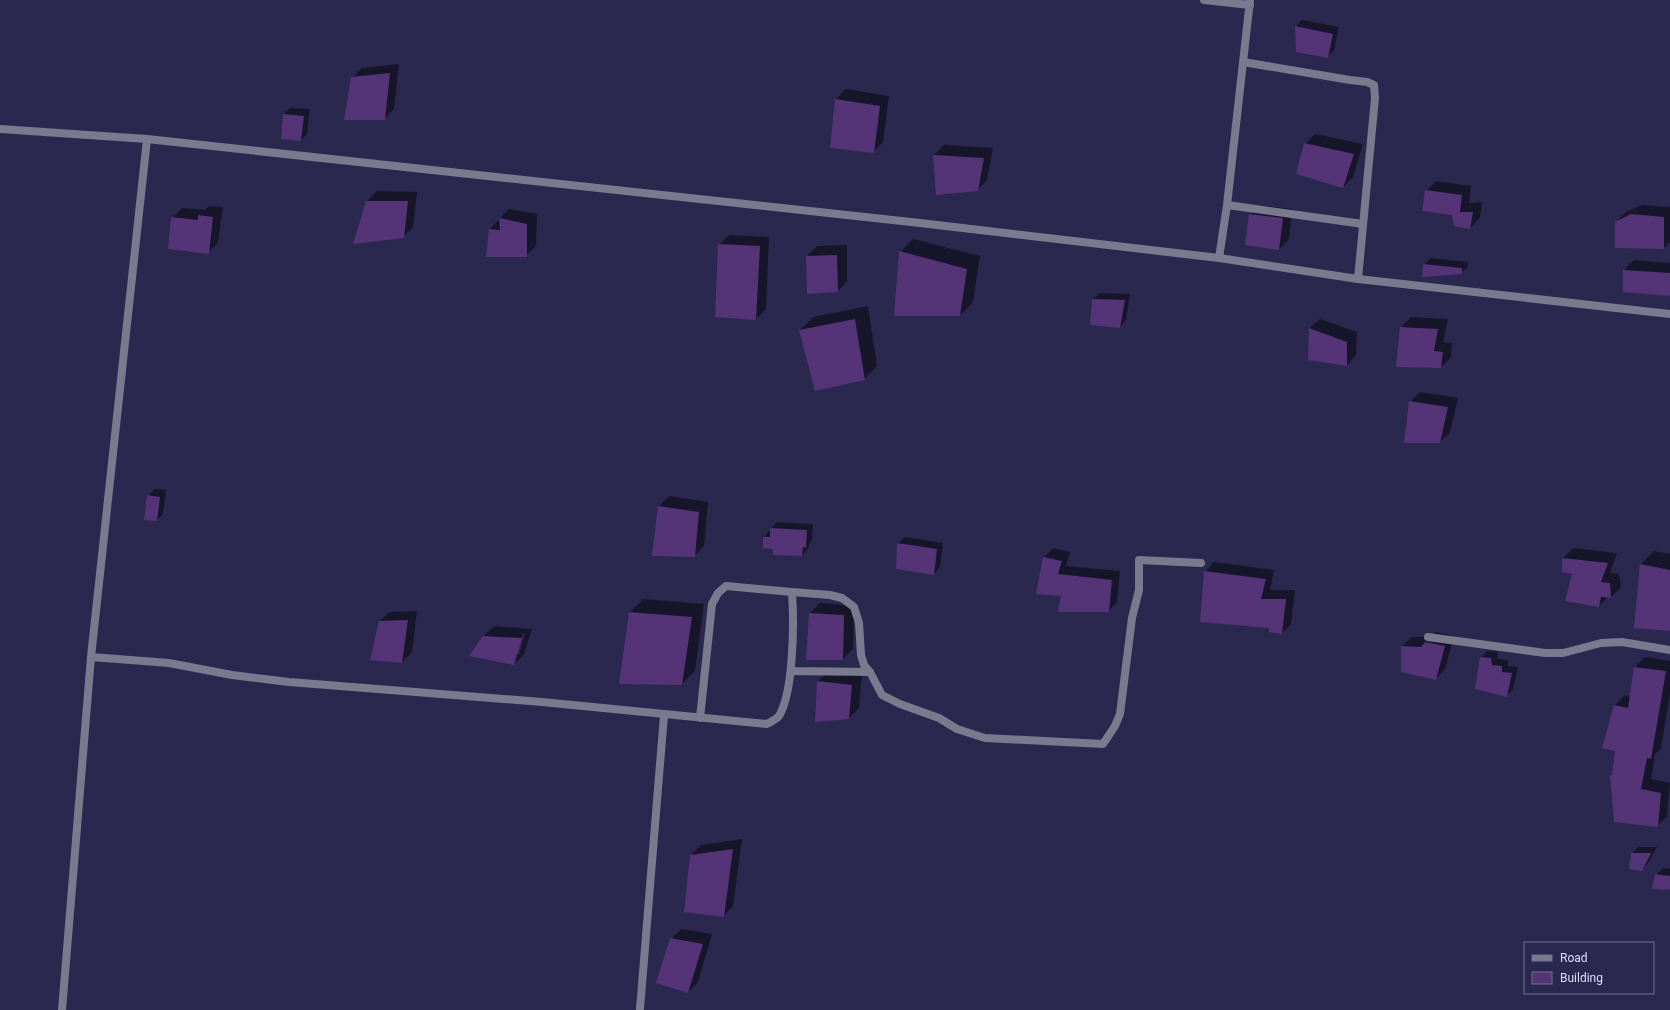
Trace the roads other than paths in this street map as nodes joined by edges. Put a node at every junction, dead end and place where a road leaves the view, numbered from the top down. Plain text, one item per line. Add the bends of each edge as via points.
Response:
1 (1204, 0) edge
2 (1250, 2) edge
3 (1243, 62) junction
4 (0, 129) edge
5 (147, 139) junction
6 (1227, 205) junction
7 (1363, 224) junction
8 (1219, 258) junction
9 (1358, 278) junction
10 (1670, 314) edge
11 (1201, 563) dead end
12 (792, 592) junction
13 (1428, 637) dead end
14 (1670, 650) edge
15 (91, 657) junction
16 (790, 671) junction
17 (870, 672) junction
18 (664, 715) junction
19 (700, 718) junction
20 (640, 1009) edge
21 (62, 1010) edge

1 - 2 street
2 - 3 street
3 - 6 street
3 - 7 street via 1374,85 1375,98
4 - 5 street
5 - 8 street
5 - 15 street
6 - 7 street
6 - 8 street
7 - 9 street
8 - 9 street
9 - 10 street
11 - 17 street via 1139,560 1139,590 1132,618 1120,714 1103,744 985,738 957,729 939,718 882,695
12 - 16 street
12 - 17 street via 830,594 842,598 854,607 859,623 861,655 864,665
12 - 19 street via 726,586 718,593 712,604
13 - 14 street via 1545,653 1563,653 1601,643 1622,642
15 - 18 street via 169,664 289,682 542,702
15 - 21 street
16 - 17 street
16 - 19 street via 778,717 766,724
18 - 19 street
18 - 20 street

